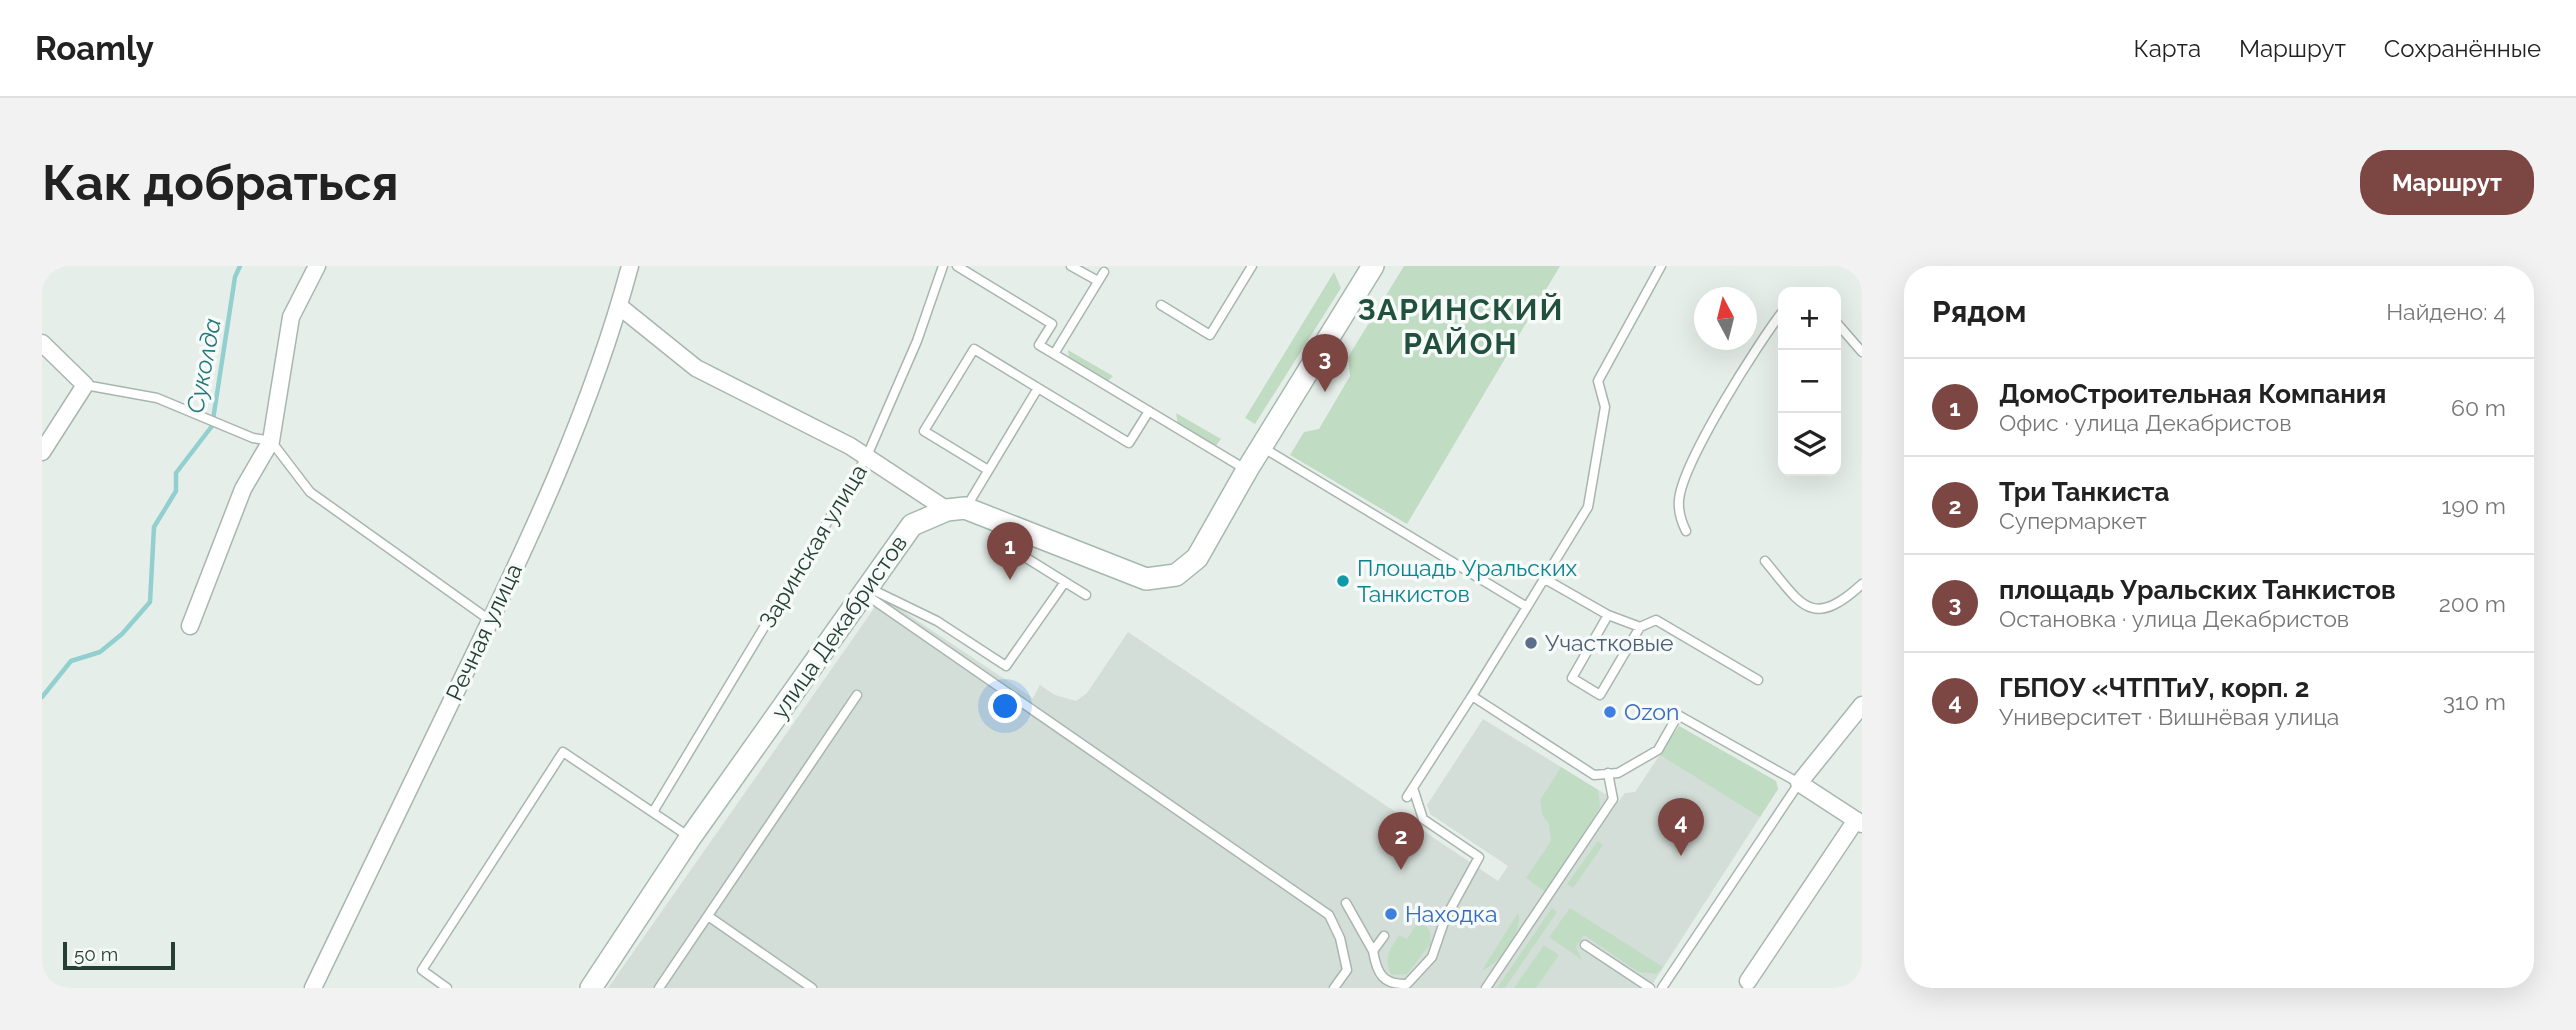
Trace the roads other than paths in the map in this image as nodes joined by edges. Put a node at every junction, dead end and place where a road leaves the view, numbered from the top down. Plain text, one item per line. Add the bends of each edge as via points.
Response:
1 (317, 266) edge
2 (630, 266) edge
3 (943, 266) edge
4 (957, 266) edge
5 (1071, 266) edge
6 (1252, 266) edge
7 (1373, 266) edge
8 (1661, 266) edge
9 (1104, 272) dead end
10 (1098, 281) junction
11 (1161, 305) dead end
12 (619, 306) junction
13 (1778, 319) edge
14 (1841, 328) edge
15 (42, 343) edge
16 (1862, 352) edge
17 (1054, 354) junction
18 (85, 385) junction
19 (1038, 388) junction
20 (1149, 411) junction
21 (271, 441) junction
22 (1262, 447) junction
23 (42, 452) edge
24 (867, 456) junction
25 (988, 470) junction
26 (1247, 470) junction
27 (956, 509) junction
28 (1686, 531) dead end
29 (1015, 551) dead end
30 (1765, 561) dead end
31 (1545, 579) junction
32 (1065, 582) junction
33 (1862, 584) edge
34 (865, 589) junction
35 (1086, 595) dead end
36 (1527, 607) junction
37 (1608, 615) junction
38 (491, 621) junction
39 (190, 625) dead end
40 (1640, 626) junction
41 (1758, 680) dead end
42 (857, 695) dead end
43 (1472, 696) junction
44 (1862, 705) edge
45 (1608, 773) junction
46 (1799, 783) junction
47 (1413, 788) junction
48 (1407, 797) dead end
49 (653, 813) junction
50 (1859, 822) edge
51 (690, 838) junction
52 (1346, 903) dead end
53 (708, 916) junction
54 (1384, 936) dead end
55 (1585, 945) dead end
56 (1373, 951) junction
57 (1750, 986) edge
58 (313, 988) edge
59 (447, 988) edge
60 (591, 988) edge
61 (659, 988) edge
62 (812, 988) edge
63 (1334, 988) edge
64 (1486, 988) edge
65 (1650, 988) edge
66 (1662, 988) edge

1 - 21 street via 291,317
2 - 12 street, Речная улица
3 - 24 lane, Заринская улица via 917,341
4 - 17 lane via 1052,324 1039,345
5 - 10 lane
6 - 11 lane via 1210,335
7 - 22 street
8 - 31 lane via 1598,381 1605,407 1588,507
9 - 10 lane
10 - 17 lane
12 - 24 street via 696,368
12 - 38 street, Речная улица via 571,446
13 - 28 lane via 1693,457 1679,499
14 - 16 lane
15 - 18 street
17 - 20 lane
18 - 21 lane via 157,398 253,438
18 - 23 street
19 - 20 lane via 1129,443
19 - 25 lane
19 - 25 lane via 974,349 945,396 924,431
20 - 26 lane
21 - 38 lane via 310,492
21 - 39 street via 243,489
22 - 26 street
22 - 36 lane
24 - 27 street
24 - 49 lane, Заринская улица
25 - 27 lane
26 - 27 street via 1197,558 1176,575 1146,579
27 - 34 street, улица Декабристов via 912,525
29 - 32 lane
30 - 33 lane via 1801,604 1810,608 1832,608
31 - 36 lane
31 - 37 lane
32 - 34 lane via 1006,666 937,621
32 - 35 lane
34 - 51 street, улица Декабристов
34 - 63 lane via 1329,915 1347,970
36 - 43 lane
37 - 40 lane
37 - 40 lane via 1572,678 1600,695
38 - 58 street, Речная улица
40 - 41 lane via 1656,620
42 - 53 lane
43 - 45 lane via 1594,775
43 - 47 lane
44 - 46 street
45 - 46 lane via 1618,773 1658,750 1678,715
45 - 64 lane via 1613,799
46 - 50 street
46 - 66 lane
47 - 48 lane
47 - 56 lane via 1423,819 1479,857 1445,919 1432,957 1416,977 1407,984 1392,985 1381,978
49 - 51 lane
49 - 59 lane via 563,752 422,970
50 - 57 street
51 - 60 street, улица Декабристов
52 - 56 lane
53 - 61 lane
53 - 62 lane
54 - 56 lane
55 - 65 lane

